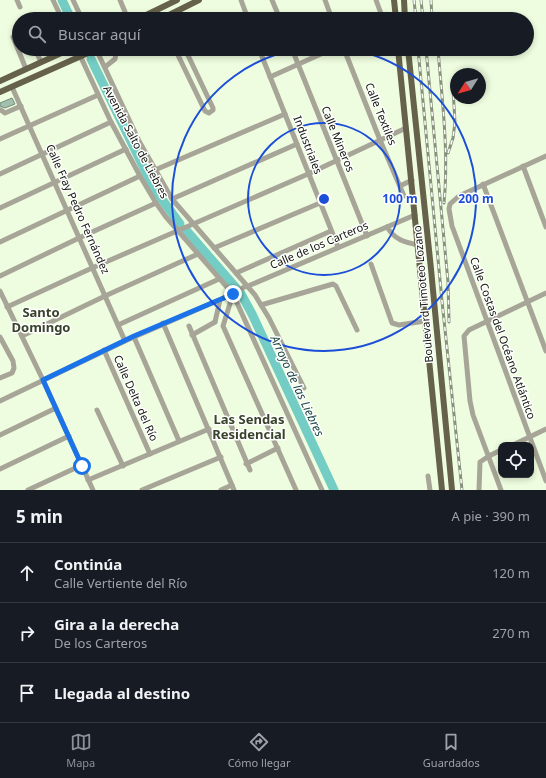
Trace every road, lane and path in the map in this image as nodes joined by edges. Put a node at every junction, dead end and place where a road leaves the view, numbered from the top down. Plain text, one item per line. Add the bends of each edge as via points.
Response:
1 (17, 0) edge
2 (53, 0) edge
3 (73, 0) edge
4 (120, 0) edge
5 (177, 0) edge
6 (199, 0) edge
7 (241, 0) edge
8 (272, 0) edge
9 (325, 0) edge
10 (376, 0) edge
11 (394, 0) edge
12 (404, 0) edge
13 (20, 7) dead end
14 (59, 12) edge
15 (79, 12) edge
16 (125, 12) edge
17 (152, 12) edge
18 (179, 12) edge
19 (245, 12) edge
20 (277, 12) edge
21 (329, 12) edge
22 (380, 12) edge
23 (395, 12) edge
24 (405, 12) edge
25 (21, 56) edge
26 (38, 56) edge
27 (54, 56) edge
28 (80, 56) edge
29 (82, 56) edge
30 (99, 56) edge
31 (116, 56) edge
32 (178, 56) edge
33 (189, 56) edge
34 (262, 56) edge
35 (295, 56) edge
36 (317, 56) edge
37 (347, 56) edge
38 (399, 56) edge
39 (409, 56) edge
40 (41, 62) junction
41 (298, 65) junction
42 (105, 67) junction
43 (26, 69) junction
44 (270, 77) junction
45 (0, 81) edge
46 (12, 87) junction
47 (0, 92) edge
48 (98, 95) junction
49 (21, 106) junction
50 (1, 110) edge
51 (285, 114) junction
52 (111, 122) junction
53 (29, 125) junction
54 (406, 128) junction
55 (0, 139) edge
56 (380, 140) junction
57 (296, 144) junction
58 (126, 149) junction
59 (42, 154) junction
60 (546, 156) edge
61 (336, 161) junction
62 (523, 166) junction
63 (155, 170) junction
64 (0, 174) edge
65 (308, 174) junction
66 (140, 176) junction
67 (412, 180) junction
68 (54, 182) junction
69 (483, 184) junction
70 (400, 186) junction
71 (404, 196) dead end
72 (172, 199) junction
73 (156, 203) junction
74 (320, 203) junction
75 (0, 208) edge
76 (67, 209) junction
77 (415, 215) junction
78 (192, 224) junction
79 (387, 227) junction
80 (546, 227) edge
81 (180, 230) junction
82 (331, 231) junction
83 (367, 236) junction
84 (79, 238) junction
85 (0, 242) edge
86 (418, 246) junction
87 (338, 247) junction
88 (214, 248) junction
89 (198, 254) junction
90 (371, 264) dead end
91 (92, 268) junction
92 (236, 273) junction
93 (0, 276) edge
94 (219, 279) junction
95 (246, 287) junction
96 (0, 291) edge
97 (546, 293) edge
98 (234, 294) junction
99 (105, 296) junction
100 (220, 300) junction
101 (528, 302) junction
102 (261, 305) junction
103 (7, 307) junction
104 (487, 320) junction
105 (424, 321) junction
106 (215, 322) junction
107 (164, 323) junction
108 (118, 325) junction
109 (189, 326) dead end
110 (223, 326) junction
111 (357, 330) dead end
112 (192, 335) junction
113 (22, 336) junction
114 (134, 336) junction
115 (1, 340) edge
116 (125, 341) junction
117 (104, 350) junction
118 (546, 351) edge
119 (0, 378) edge
120 (43, 380) junction
121 (304, 388) dead end
122 (0, 401) edge
123 (56, 408) junction
124 (97, 410) dead end
125 (209, 429) junction
126 (546, 429) edge
127 (0, 435) edge
128 (69, 436) junction
129 (529, 437) junction
130 (179, 441) junction
131 (519, 442) edge
132 (278, 448) junction
133 (498, 452) edge
134 (150, 454) junction
135 (489, 456) junction
136 (221, 457) junction
137 (246, 464) junction
138 (82, 466) junction
139 (123, 466) junction
140 (0, 469) edge
141 (250, 470) dead end
142 (428, 476) dead end
143 (88, 480) junction
144 (546, 481) edge
145 (233, 488) edge
146 (28, 490) edge
147 (93, 490) edge
148 (142, 490) edge
149 (221, 490) edge
150 (296, 490) edge
151 (322, 490) edge
152 (430, 490) edge
153 (442, 490) edge
154 (452, 490) edge
155 (479, 490) edge
156 (501, 490) edge

1 - 13 street
2 - 14 street
3 - 15 street
4 - 16 street
5 - 17 main road
6 - 18 main road
7 - 19 street
8 - 20 street
9 - 21 street
10 - 22 street
11 - 23 main road
12 - 24 main road
25 - 43 street
26 - 40 street
27 - 40 main road
28 - 46 main road
29 - 48 street, Avenida Salto de Liebres
30 - 42 street, Avenida Salto de Liebres
31 - 42 street via 116,59
32 - 33 street via 205,111 209,113 214,108
34 - 44 street, Industriales
35 - 41 street, Calle Mineros
36 - 41 street
37 - 56 street, Calle Textiles
38 - 54 main road, Boulevard Timoteo Lozano
39 - 154 main road, Boulevard Timoteo Lozano
40 - 43 main road
41 - 44 street
41 - 61 street, Calle Mineros
42 - 63 street, Avenida Salto de Liebres via 126,116
43 - 45 main road
44 - 51 street, Industriales
46 - 47 main road
46 - 49 street, Calle Fray Pedro Fernández
48 - 52 street, Avenida Salto de Liebres
48 - 53 street
49 - 50 street via 5,113
49 - 53 street, Calle Fray Pedro Fernández
51 - 57 street, Industriales
51 - 63 street
52 - 58 street, Avenida Salto de Liebres
52 - 59 street
53 - 55 street
53 - 59 street, Calle Fray Pedro Fernández
54 - 56 street
54 - 67 main road, Boulevard Timoteo Lozano
56 - 61 street
56 - 70 street, Calle Textiles
57 - 65 street, Industriales
57 - 72 street
58 - 66 street, Avenida Salto de Liebres
58 - 68 street
59 - 64 street
59 - 68 street, Calle Fray Pedro Fernández
60 - 62 street
61 - 65 street
61 - 83 street, Calle Mineros
62 - 69 street
62 - 80 street
63 - 72 street, Avenida Salto de Liebres
65 - 74 street, Industriales
65 - 78 street
66 - 73 street, Avenida Salto de Liebres
66 - 76 street
67 - 70 street
67 - 77 main road, Boulevard Timoteo Lozano
68 - 75 street
68 - 76 street, Calle Fray Pedro Fernández
69 - 101 street
69 - 104 street, Calle Costas del Océano Atlántico via 452,201 449,209 452,226
70 - 71 street, Calle Textiles
72 - 78 street, Avenida Salto de Liebres
73 - 81 street, Avenida Salto de Liebres
73 - 84 street
74 - 82 street, Industriales
74 - 88 street
76 - 84 street, Calle Fray Pedro Fernández
76 - 85 street
77 - 79 street, Calle de los Carteros
77 - 86 main road, Boulevard Timoteo Lozano
78 - 81 street
78 - 88 street, Avenida Salto de Liebres
79 - 83 street, Calle de los Carteros
79 - 86 street via 397,239
81 - 89 street, Avenida Salto de Liebres
81 - 91 street
82 - 87 street, Industriales
82 - 92 street
83 - 87 street, Calle de los Carteros
84 - 91 street, Calle Fray Pedro Fernández
84 - 93 street
86 - 105 main road, Boulevard Timoteo Lozano
87 - 95 street, Calle de los Carteros
88 - 92 street, Avenida Salto de Liebres
89 - 94 street, Avenida Salto de Liebres
89 - 99 street
90 - 105 street via 392,323 399,325
91 - 99 street, Calle Fray Pedro Fernández
91 - 103 street
92 - 95 street, Avenida Salto de Liebres
94 - 98 street, Avenida Salto de Liebres
94 - 108 street
95 - 98 street, Calle de los Carteros
95 - 102 street, Avenida Salto de Liebres
96 - 103 street
97 - 101 street
98 - 100 street, Calle de los Carteros
98 - 110 street
98 - 151 street, Avenida Salto de Liebres
99 - 108 street, Calle Fray Pedro Fernández
99 - 113 street
100 - 106 street
100 - 107 street, Calle de los Carteros
101 - 104 street
101 - 118 street
102 - 111 street via 333,284
102 - 121 street, Avenida Salto de Liebres
103 - 113 street
104 - 129 street, Calle Costas del Océano Atlántico
104 - 135 street via 469,330 464,336 470,401
105 - 153 main road, Boulevard Timoteo Lozano
106 - 110 street
106 - 112 street
107 - 114 street, Calle de los Carteros
107 - 125 street
108 - 116 street, Calle Fray Pedro Fernández
109 - 112 street
110 - 132 street
112 - 137 street
113 - 120 street
114 - 116 street, Calle de los Carteros
114 - 130 street
115 - 119 street via 13,361 14,368 12,373
116 - 117 street, Calle de los Carteros
117 - 120 street, Calle de los Carteros
117 - 134 street, Calle Delta del Río
120 - 122 street, Calle de los Carteros
120 - 123 street
123 - 127 street
123 - 128 street
124 - 139 street
125 - 130 street
125 - 136 street
126 - 129 street
128 - 138 street
128 - 140 street
129 - 131 street
129 - 144 street, Calle Costas del Océano Atlántico
130 - 134 street
132 - 137 street
132 - 150 street
133 - 135 street
134 - 139 street
135 - 155 street via 480,463
135 - 156 street
136 - 145 street
136 - 148 street
137 - 141 street
138 - 143 street
138 - 146 street
139 - 143 street
142 - 152 street
143 - 147 street
145 - 149 street

